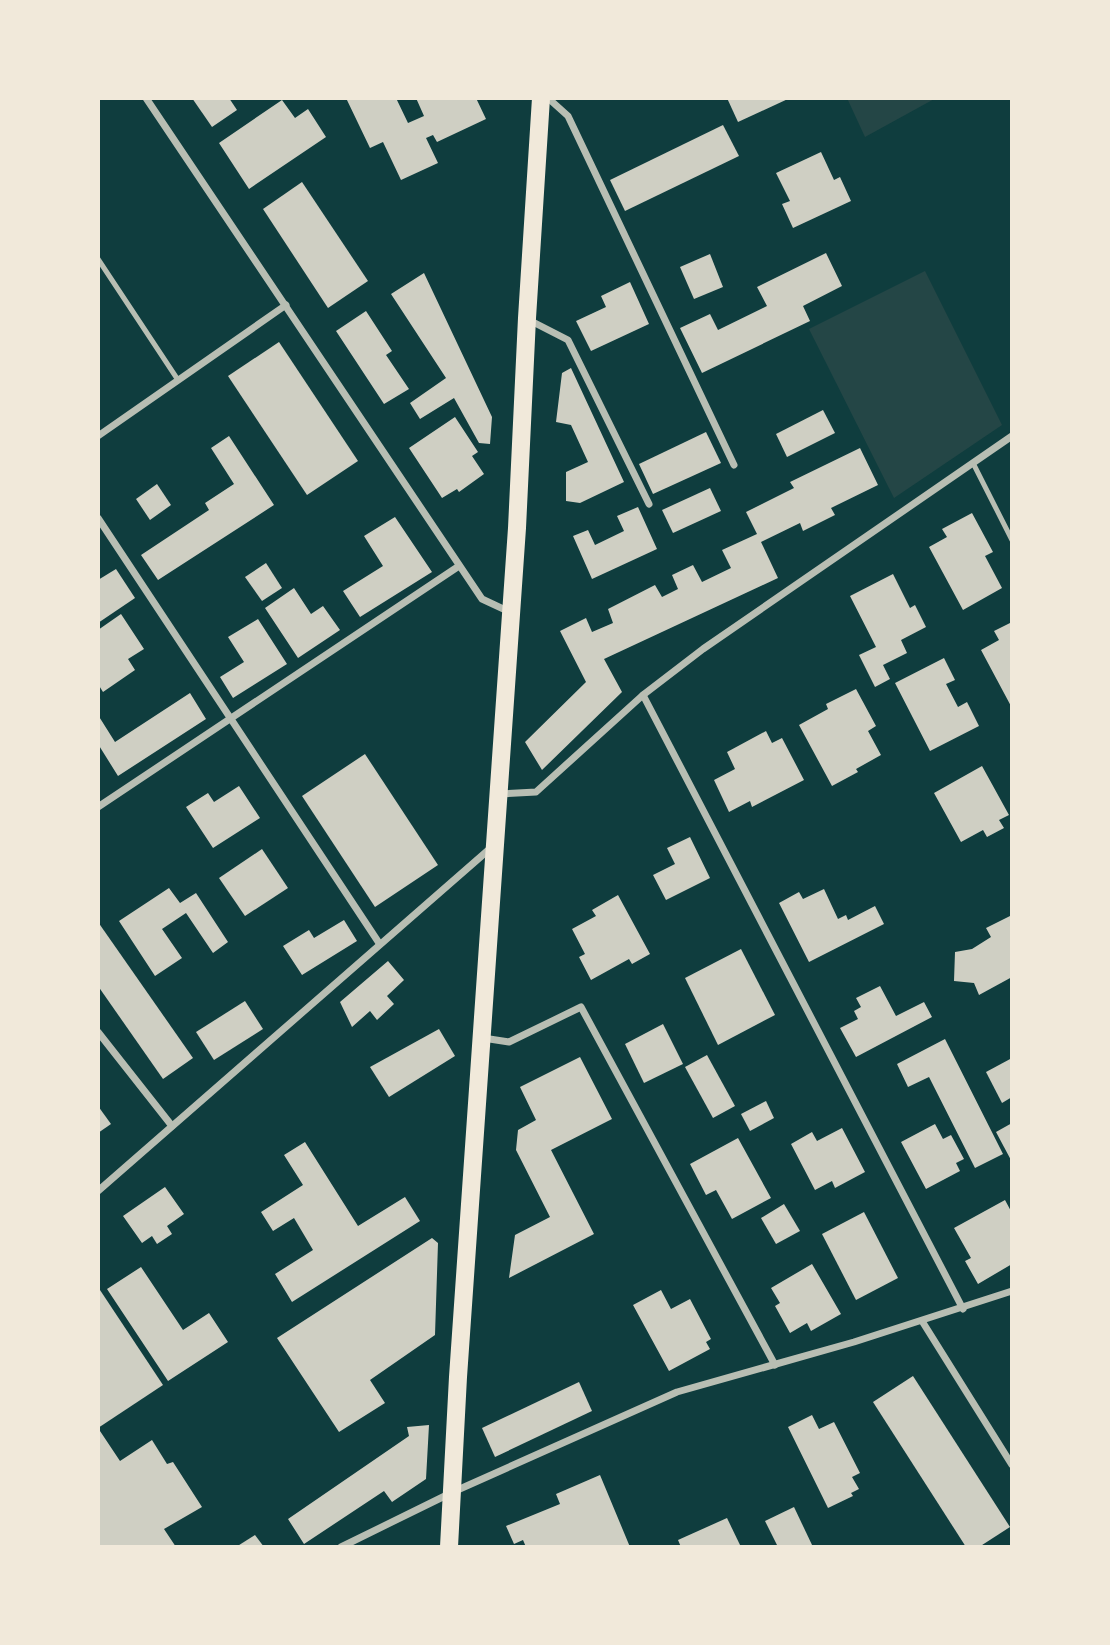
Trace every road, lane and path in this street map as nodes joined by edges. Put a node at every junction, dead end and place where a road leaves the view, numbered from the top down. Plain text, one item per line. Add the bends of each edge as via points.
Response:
1 (146, 98) edge
2 (541, 98) edge
3 (548, 98) edge
4 (98, 259) edge
5 (286, 305) junction
6 (527, 318) junction
7 (178, 380) junction
8 (98, 436) edge
9 (1012, 436) edge
10 (973, 463) junction
11 (734, 465) dead end
12 (649, 504) dead end
13 (98, 518) edge
14 (1012, 540) edge
15 (459, 566) junction
16 (511, 612) junction
17 (643, 695) junction
18 (230, 719) junction
19 (499, 794) junction
20 (98, 807) edge
21 (495, 845) junction
22 (379, 943) junction
23 (98, 1032) edge
24 (481, 1037) junction
25 (172, 1126) junction
26 (98, 1191) edge
27 (1012, 1291) edge
28 (963, 1309) junction
29 (922, 1321) junction
30 (775, 1365) junction
31 (1012, 1465) edge
32 (453, 1492) junction
33 (341, 1547) edge
34 (449, 1547) edge

1 - 5 street
2 - 6 main road
3 - 11 street via 568,116
4 - 7 lane
5 - 7 street
5 - 15 street
6 - 12 street via 568,340
6 - 16 main road
7 - 8 street
9 - 10 street
10 - 14 lane
10 - 17 street
13 - 18 street
15 - 16 street via 482,600
15 - 18 street
16 - 19 main road
17 - 19 street via 536,792
17 - 28 street
18 - 20 street
18 - 22 street
19 - 21 main road
21 - 22 street
21 - 24 main road
22 - 25 street
23 - 25 street
24 - 30 street via 509,1042 581,1007
24 - 32 main road
25 - 26 street
27 - 28 street
28 - 29 street
29 - 30 street
29 - 31 street
30 - 32 street via 677,1392
32 - 33 street
32 - 34 main road

